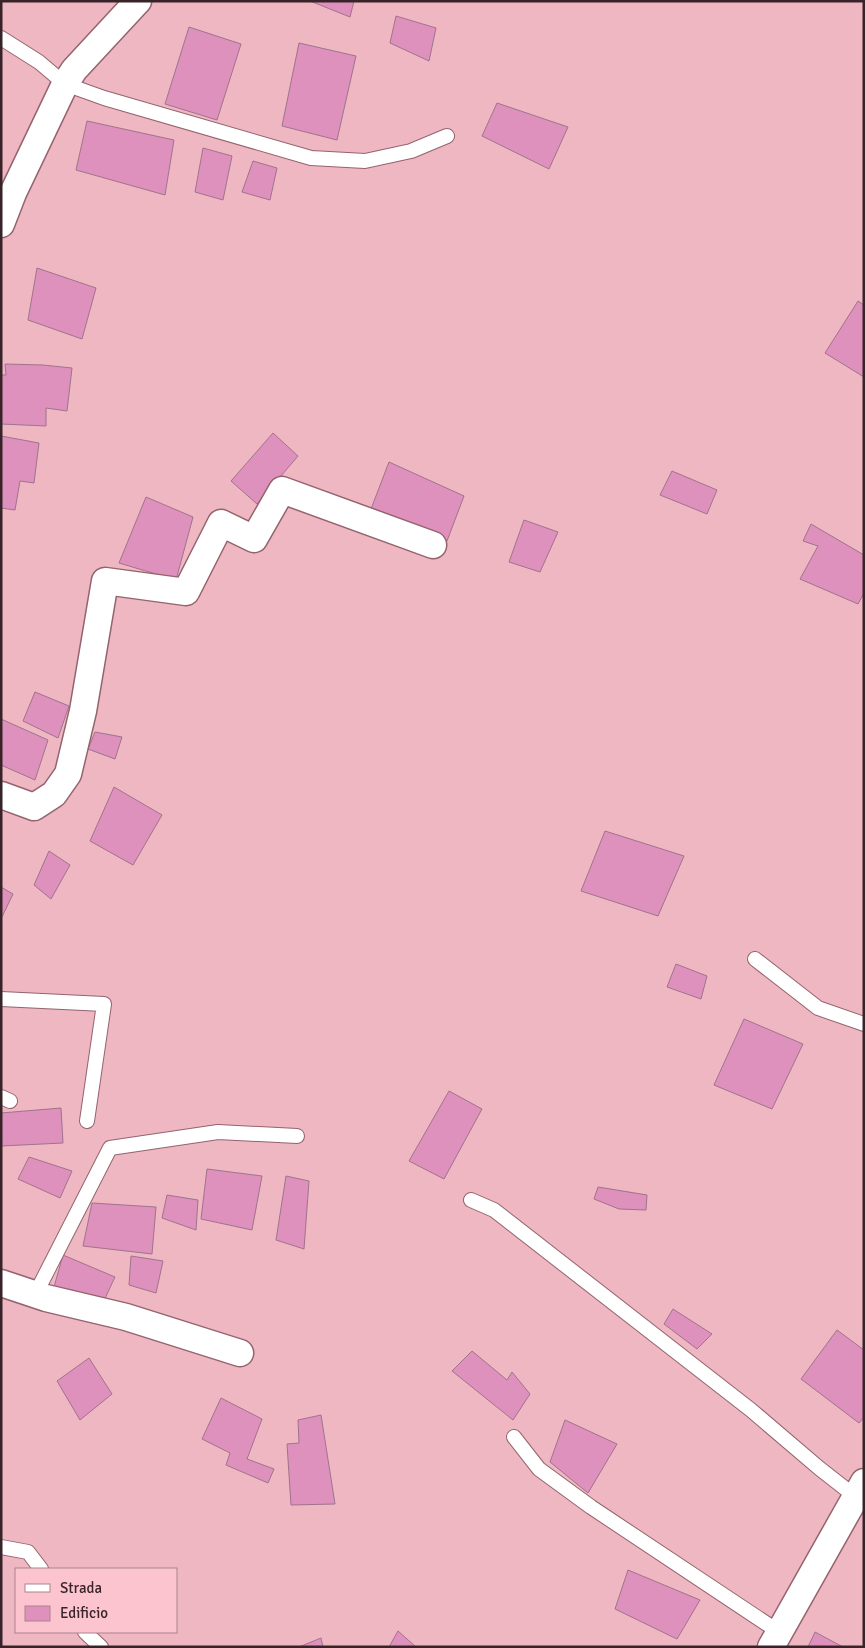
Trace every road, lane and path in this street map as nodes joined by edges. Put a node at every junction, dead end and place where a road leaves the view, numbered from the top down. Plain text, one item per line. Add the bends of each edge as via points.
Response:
1 (138, 1) edge
2 (1, 38) edge
3 (65, 84) junction
4 (447, 136) dead end
5 (1, 224) edge
6 (433, 545) dead end
7 (1, 795) edge
8 (754, 959) dead end
9 (1, 999) edge
10 (864, 1024) edge
11 (87, 1122) dead end
12 (297, 1136) dead end
13 (471, 1200) dead end
14 (1, 1283) edge
15 (35, 1294) junction
16 (240, 1353) dead end
17 (514, 1437) dead end
18 (860, 1489) edge
19 (1, 1547) edge
20 (40, 1568) edge
21 (86, 1633) edge
22 (775, 1640) edge
23 (101, 1647) edge

1 - 3 street
2 - 3 lane
3 - 4 lane via 311,158 365,161 411,151
3 - 5 street
6 - 7 street via 282,490 254,539 221,523 186,592 105,581 83,711 68,774 54,794 34,807
8 - 10 lane via 818,1008
9 - 11 lane via 104,1004
12 - 15 lane via 218,1132 110,1148
13 - 18 lane via 494,1210 751,1410 819,1468
14 - 15 street
15 - 16 street via 126,1317
17 - 22 lane via 539,1470
18 - 22 street
19 - 20 lane via 28,1552
21 - 23 lane

